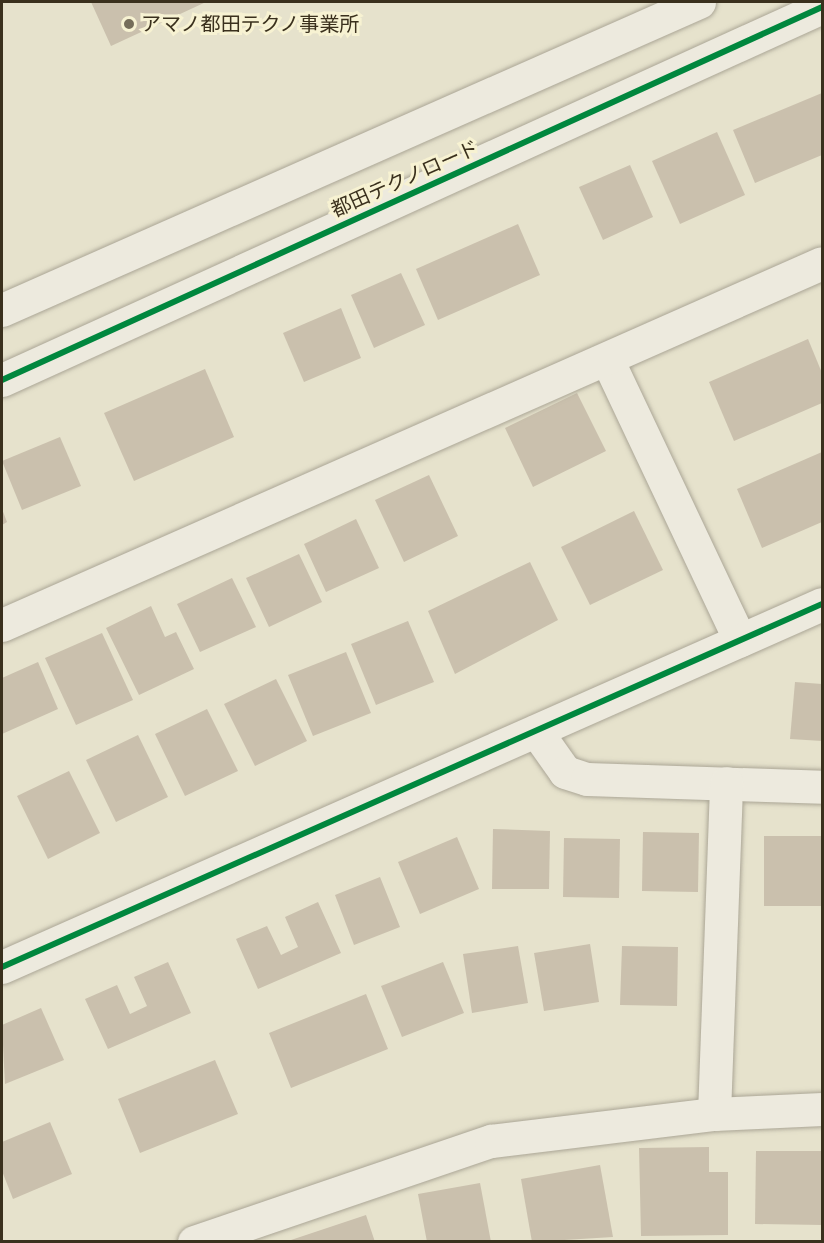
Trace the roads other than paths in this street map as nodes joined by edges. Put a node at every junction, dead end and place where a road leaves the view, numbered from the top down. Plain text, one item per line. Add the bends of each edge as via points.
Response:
1 (699, 2) edge
2 (822, 7) edge
3 (822, 263) edge
4 (2, 310) edge
5 (607, 359) junction
6 (2, 381) edge
7 (822, 604) edge
8 (2, 625) edge
9 (740, 640) junction
10 (536, 731) junction
11 (726, 783) junction
12 (822, 787) edge
13 (2, 967) edge
14 (822, 1108) edge
15 (714, 1114) junction
16 (194, 1242) edge

1 - 4 street
2 - 6 street, 都田テクノロード
3 - 5 street
5 - 8 street
5 - 9 street
7 - 9 street
9 - 10 street
10 - 11 street via 565,772 587,779
10 - 13 street
11 - 12 street
11 - 15 street
14 - 15 street
15 - 16 street via 491,1141

